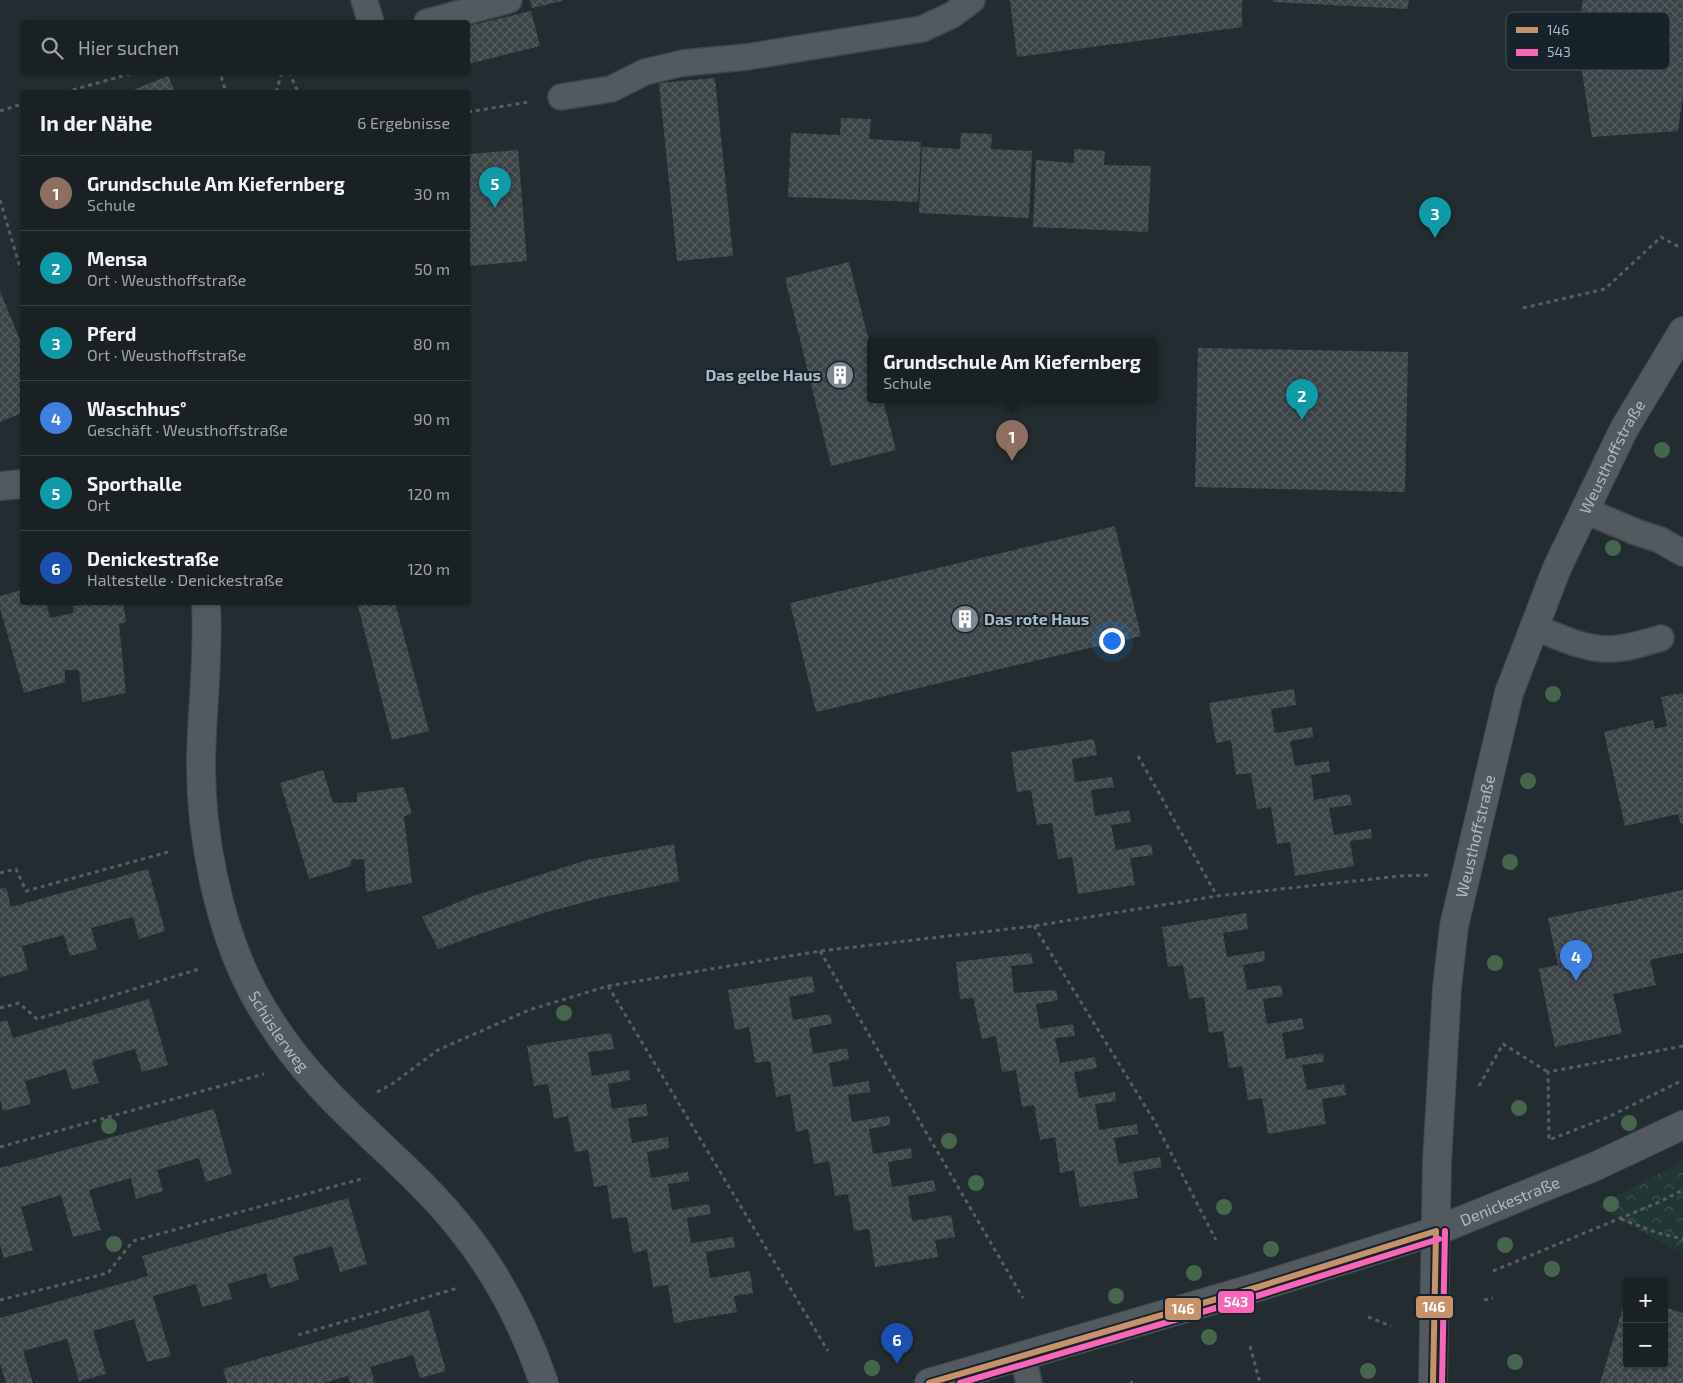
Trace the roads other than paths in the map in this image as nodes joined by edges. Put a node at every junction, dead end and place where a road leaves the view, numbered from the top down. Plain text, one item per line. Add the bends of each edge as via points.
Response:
1 (364, 0) edge
2 (509, 0) edge
3 (972, 0) edge
4 (370, 20) edge
5 (434, 20) edge
6 (561, 97) road end
7 (1683, 331) edge
8 (20, 484) edge
9 (0, 486) edge
10 (1584, 510) junction
11 (1683, 553) edge
12 (206, 605) edge
13 (1534, 626) junction
14 (1661, 638) dead end
15 (1683, 1125) edge
16 (1436, 1231) junction
17 (1023, 1357) junction
18 (544, 1383) edge
19 (929, 1383) edge
20 (1029, 1383) edge
21 (1433, 1383) edge

1 - 4 lane
2 - 5 lane
3 - 6 lane via 952,15 922,29 746,57 684,63 645,72 611,89
7 - 10 street, Weusthoffstraße via 1624,429
8 - 9 street
10 - 11 lane via 1660,540
10 - 13 street, Weusthoffstraße via 1556,568
12 - 18 street, Schüslerweg via 201,762 207,841 224,916 238,957 270,1022 319,1085 435,1199 462,1230 507,1297
13 - 14 lane via 1579,643 1607,649
13 - 16 street, Weusthoffstraße via 1509,693 1454,926 1436,1162
15 - 16 street, Denickestraße via 1596,1166
16 - 17 street, Denickestraße
16 - 21 street, Weusthoffstraße
17 - 19 street, Denickestraße
17 - 20 lane

